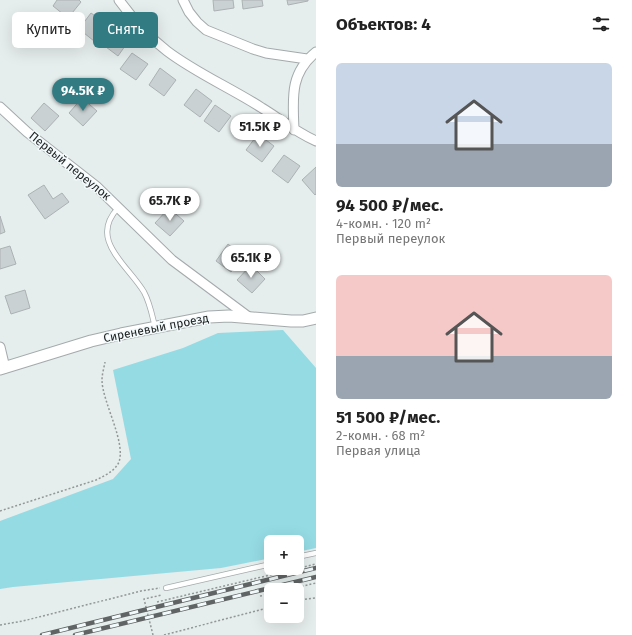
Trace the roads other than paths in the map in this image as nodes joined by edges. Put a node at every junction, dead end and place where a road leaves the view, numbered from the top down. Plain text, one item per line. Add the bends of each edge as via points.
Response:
1 (119, 0) edge
2 (183, 0) edge
3 (316, 52) edge
4 (307, 59) junction
5 (0, 107) edge
6 (294, 130) junction
7 (316, 141) edge
8 (118, 207) junction
9 (250, 318) junction
10 (316, 318) edge
11 (155, 327) junction
12 (0, 347) edge
13 (3, 368) edge
14 (316, 553) edge
15 (304, 556) edge
16 (264, 566) edge
17 (166, 588) road end

1 - 6 street via 152,38 167,51
2 - 4 street via 189,12 206,30 266,53
3 - 4 street
4 - 6 street via 300,68 296,80
5 - 8 street, Первый переулок
6 - 7 street
8 - 9 street, Первый переулок via 172,260
8 - 11 lane via 107,228 109,243 148,300
9 - 10 street, Сиреневый проезд via 291,321
9 - 11 street, Сиреневый проезд via 209,317
11 - 13 street, Сиреневый проезд via 91,341
12 - 13 street
14 - 15 lane
16 - 17 lane

